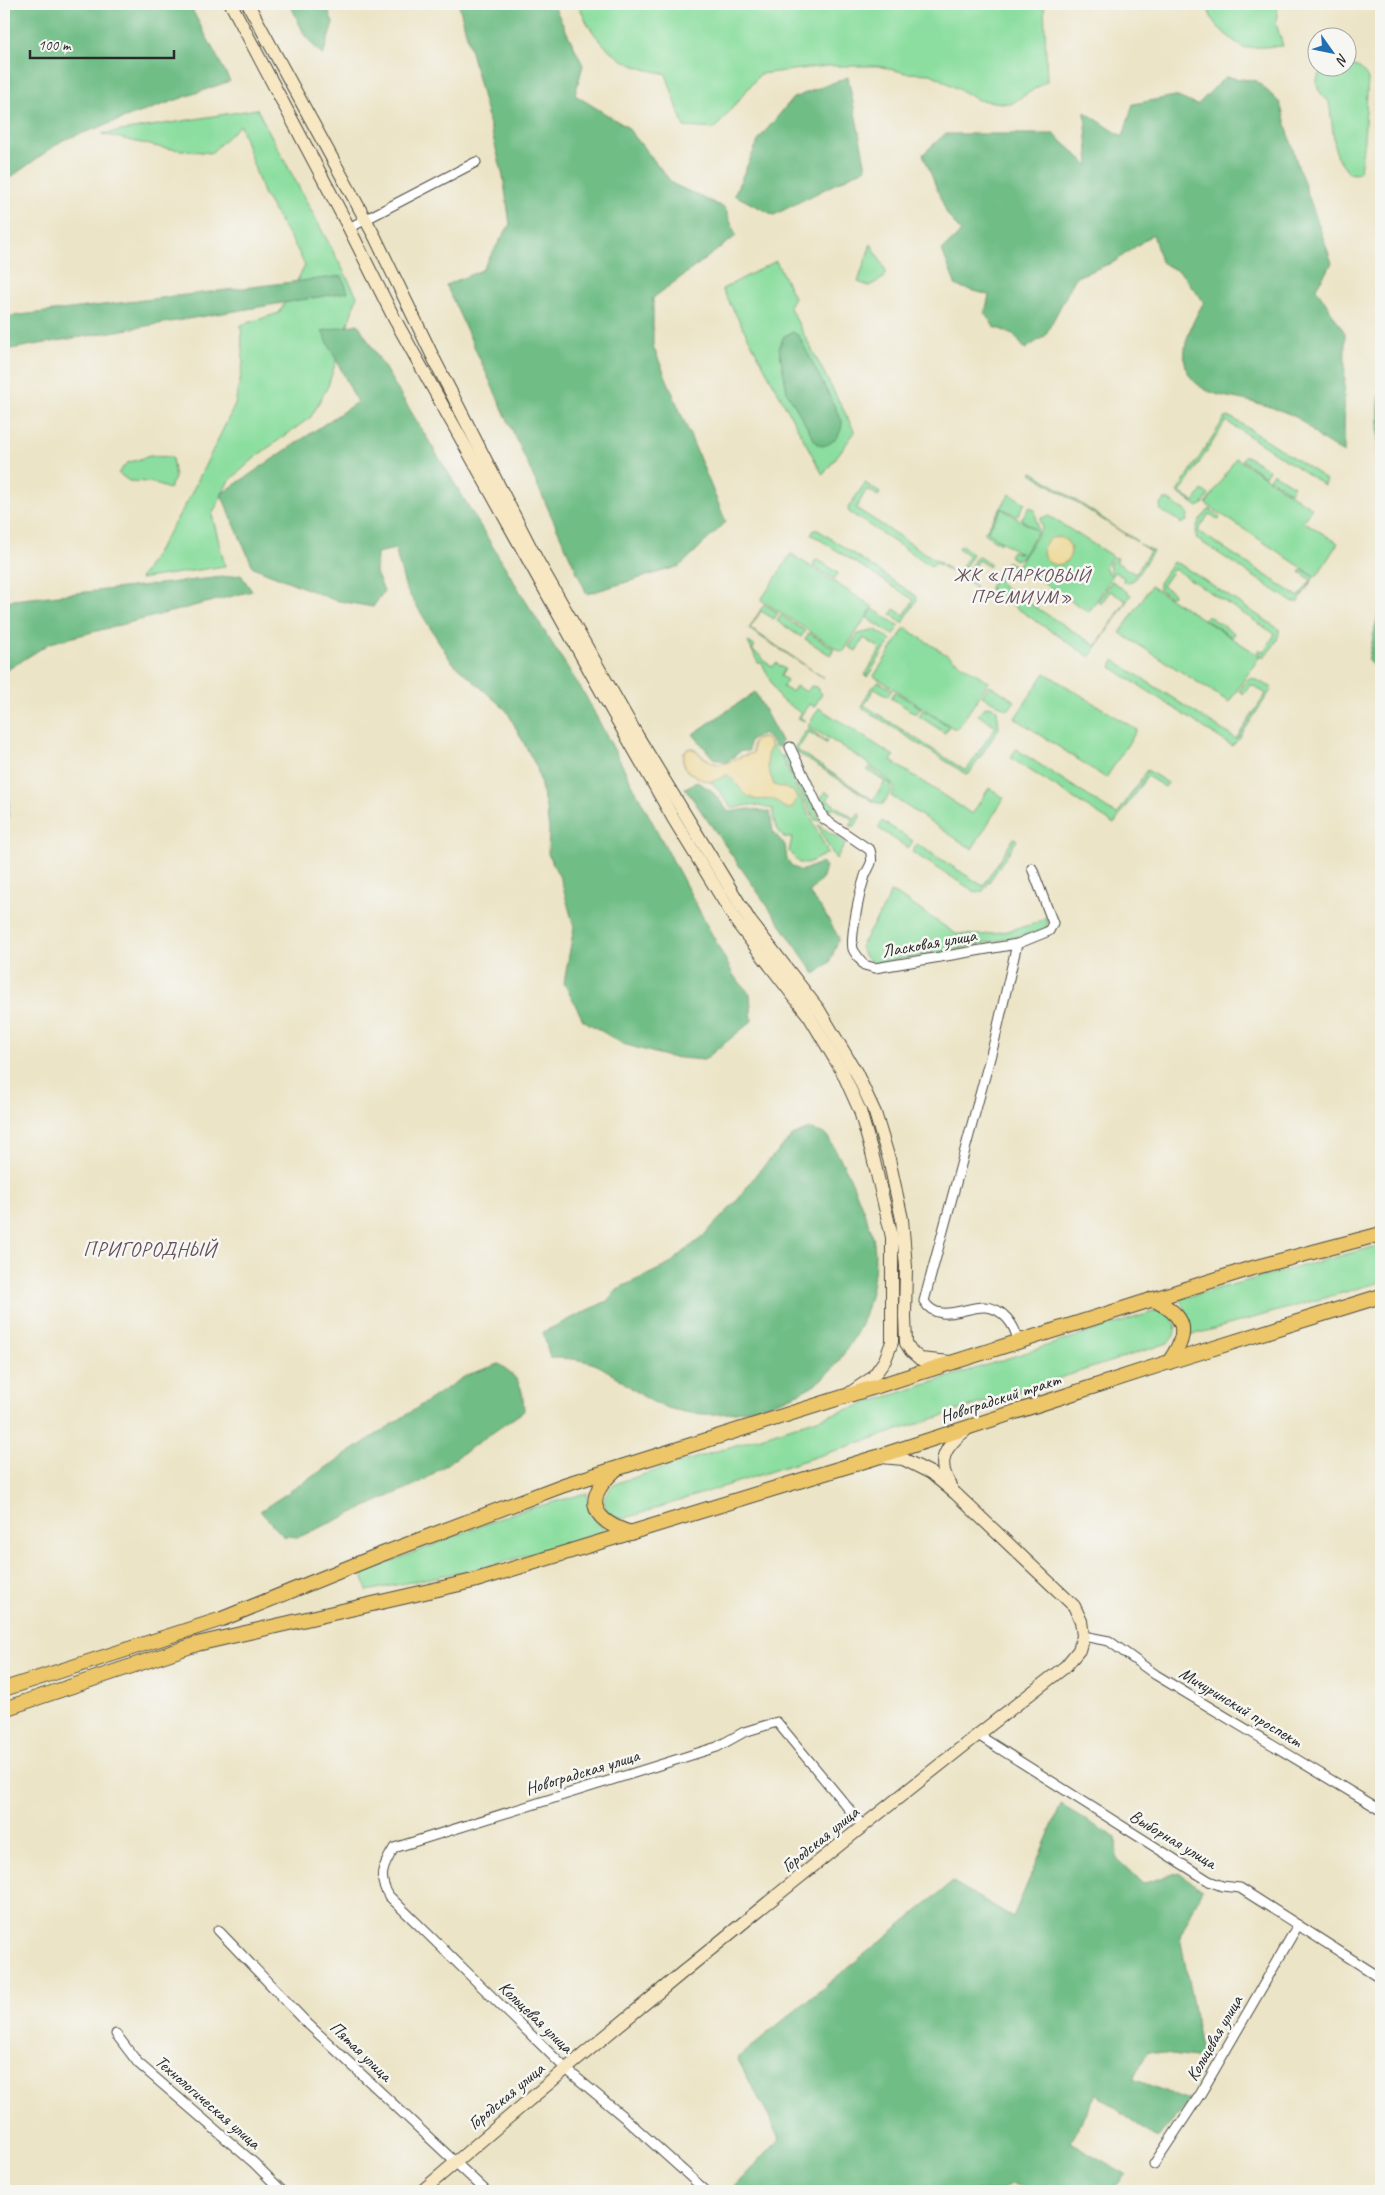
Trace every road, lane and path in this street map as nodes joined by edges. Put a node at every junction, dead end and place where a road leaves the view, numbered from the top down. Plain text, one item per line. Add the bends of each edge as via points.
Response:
1 (231, 4) edge
2 (248, 4) edge
3 (476, 162) dead end
4 (366, 220) junction
5 (349, 228) junction
6 (790, 747) dead end
7 (1032, 868) dead end
8 (1017, 944) junction
9 (1381, 1234) edge
10 (1381, 1296) edge
11 (1152, 1299) junction
12 (1018, 1341) junction
13 (950, 1362) junction
14 (1169, 1362) junction
15 (848, 1395) junction
16 (968, 1428) junction
17 (874, 1458) junction
18 (618, 1468) junction
19 (955, 1493) junction
20 (631, 1533) junction
21 (1083, 1636) junction
22 (4, 1689) edge
23 (4, 1709) edge
24 (978, 1735) junction
25 (1381, 1810) edge
26 (863, 1826) junction
27 (394, 1848) joint
28 (1298, 1925) junction
29 (218, 1930) dead end
30 (1381, 1978) edge
31 (116, 2034) dead end
32 (565, 2068) junction
33 (454, 2163) junction
34 (1154, 2164) dead end
35 (282, 2191) edge
36 (422, 2191) edge
37 (486, 2191) edge
38 (706, 2191) edge

1 - 5 main road
2 - 4 main road
3 - 4 street
4 - 5 street
4 - 13 main road via 538,560 633,729 750,921 819,1010 856,1072 875,1113 902,1219 906,1342 920,1359
5 - 15 main road via 522,554 673,818 738,924 809,1016 842,1071 860,1112 892,1237 893,1336 885,1360 872,1378
6 - 8 street, Ласковая улица via 824,819 870,850 873,858 864,877 855,922 853,948 864,965 875,968
7 - 8 street, Ласковая улица via 1052,923 1049,931
8 - 12 street via 994,1043 924,1301 935,1312 986,1307 996,1311 1012,1323
9 - 11 main road
10 - 14 main road, Новоградский тракт
11 - 12 main road
11 - 14 main road via 1178,1316 1183,1330 1180,1346
12 - 13 main road
13 - 15 main road
14 - 16 main road, Новоградский тракт
15 - 18 main road
16 - 17 main road, Новоградский тракт
16 - 19 main road via 954,1439 945,1452 942,1465
17 - 19 main road via 889,1456 918,1465
17 - 20 main road, Новоградский тракт
18 - 20 main road via 603,1481 595,1494 595,1507 602,1519
18 - 22 main road via 564,1485 222,1619
19 - 21 main road via 1074,1606
20 - 23 main road, Новоградский тракт via 473,1581 197,1644
21 - 24 main road, Городская улица via 1079,1650 1066,1666
21 - 25 street, Мичуринский проспект via 1109,1641 1156,1675
24 - 26 main road, Городская улица
24 - 28 street, Выборная улица via 1209,1881 1240,1888
26 - 27 street, Новоградская улица via 777,1722 744,1732 717,1747
26 - 32 main road, Городская улица
27 - 32 street, Кольцевая улица via 384,1864 382,1885 389,1896
28 - 30 street, Выборная улица
28 - 34 street, Кольцевая улица via 1201,2093
29 - 33 street, Пятая улица via 308,2024
31 - 35 street, Технологическая улица via 138,2063
32 - 33 main road, Городская улица
32 - 38 street, Кольцевая улица
33 - 36 main road, Городская улица
33 - 37 street, Пятая улица

